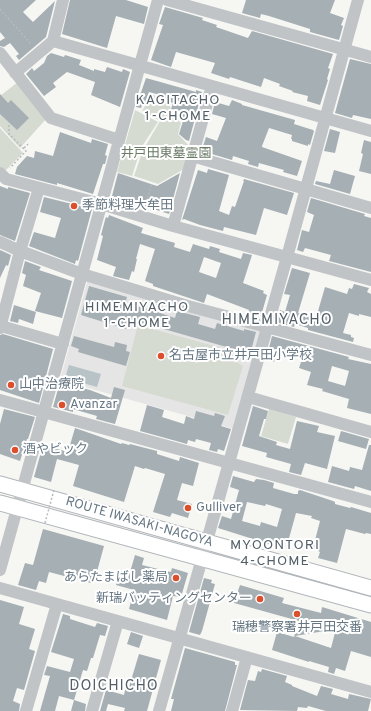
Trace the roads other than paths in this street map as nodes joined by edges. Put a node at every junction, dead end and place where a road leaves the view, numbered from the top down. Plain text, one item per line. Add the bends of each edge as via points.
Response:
1 (63, 0) edge
2 (158, 0) edge
3 (167, 0) edge
4 (358, 0) edge
5 (53, 41) junction
6 (345, 50) junction
7 (0, 53) edge
8 (371, 57) edge
9 (141, 66) junction
10 (15, 73) junction
11 (212, 86) junction
12 (326, 119) junction
13 (371, 132) edge
14 (119, 140) junction
15 (192, 156) junction
16 (1, 174) edge
17 (39, 188) junction
18 (305, 190) junction
19 (101, 204) junction
20 (371, 208) edge
21 (173, 226) junction
22 (0, 242) edge
23 (20, 252) junction
24 (288, 257) junction
25 (82, 274) junction
26 (371, 280) edge
27 (0, 327) edge
28 (267, 327) junction
29 (63, 344) junction
30 (371, 355) edge
31 (248, 397) junction
32 (0, 400) edge
33 (44, 412) junction
34 (371, 432) edge
35 (229, 462) junction
36 (0, 484) edge
37 (22, 490) junction
38 (371, 502) edge
39 (0, 503) edge
40 (17, 508) junction
41 (207, 541) junction
42 (202, 558) junction
43 (0, 570) edge
44 (0, 588) edge
45 (371, 588) edge
46 (57, 604) junction
47 (371, 605) edge
48 (118, 621) junction
49 (179, 638) junction
50 (247, 657) junction
51 (371, 692) edge
52 (26, 711) edge
53 (92, 711) edge
54 (159, 711) edge
55 (232, 711) edge

1 - 5 street
2 - 9 street
3 - 6 street
4 - 6 street
5 - 9 street
5 - 10 street
6 - 8 street
6 - 12 street
7 - 10 street
9 - 11 street
9 - 14 street
10 - 14 street via 52,118
11 - 12 street
11 - 15 street
12 - 13 street
12 - 18 street
14 - 19 street
15 - 18 street
15 - 21 street
16 - 17 street via 6,179
17 - 19 street
17 - 23 street
18 - 20 street
18 - 24 street
19 - 21 street
19 - 25 street
21 - 24 street
22 - 23 street
23 - 25 street
23 - 27 street
24 - 26 street
24 - 28 street
25 - 28 street
25 - 29 street
27 - 29 street
28 - 30 street
28 - 31 street
29 - 33 street
31 - 34 street
31 - 35 street
32 - 33 street
33 - 35 street
33 - 37 street
35 - 38 street
35 - 41 street
36 - 37 main road, ROUTE IWASAKI-NAGOYA
37 - 40 street
37 - 41 main road, ROUTE IWASAKI-NAGOYA
39 - 40 main road, ROUTE IWASAKI-NAGOYA
40 - 42 main road, ROUTE IWASAKI-NAGOYA
40 - 43 street
41 - 42 street
41 - 45 main road, ROUTE IWASAKI-NAGOYA
42 - 47 main road, ROUTE IWASAKI-NAGOYA
42 - 49 street
44 - 46 street
46 - 48 street
46 - 52 street
48 - 49 street
48 - 53 street
49 - 50 street
49 - 54 street
50 - 51 street
50 - 55 street

